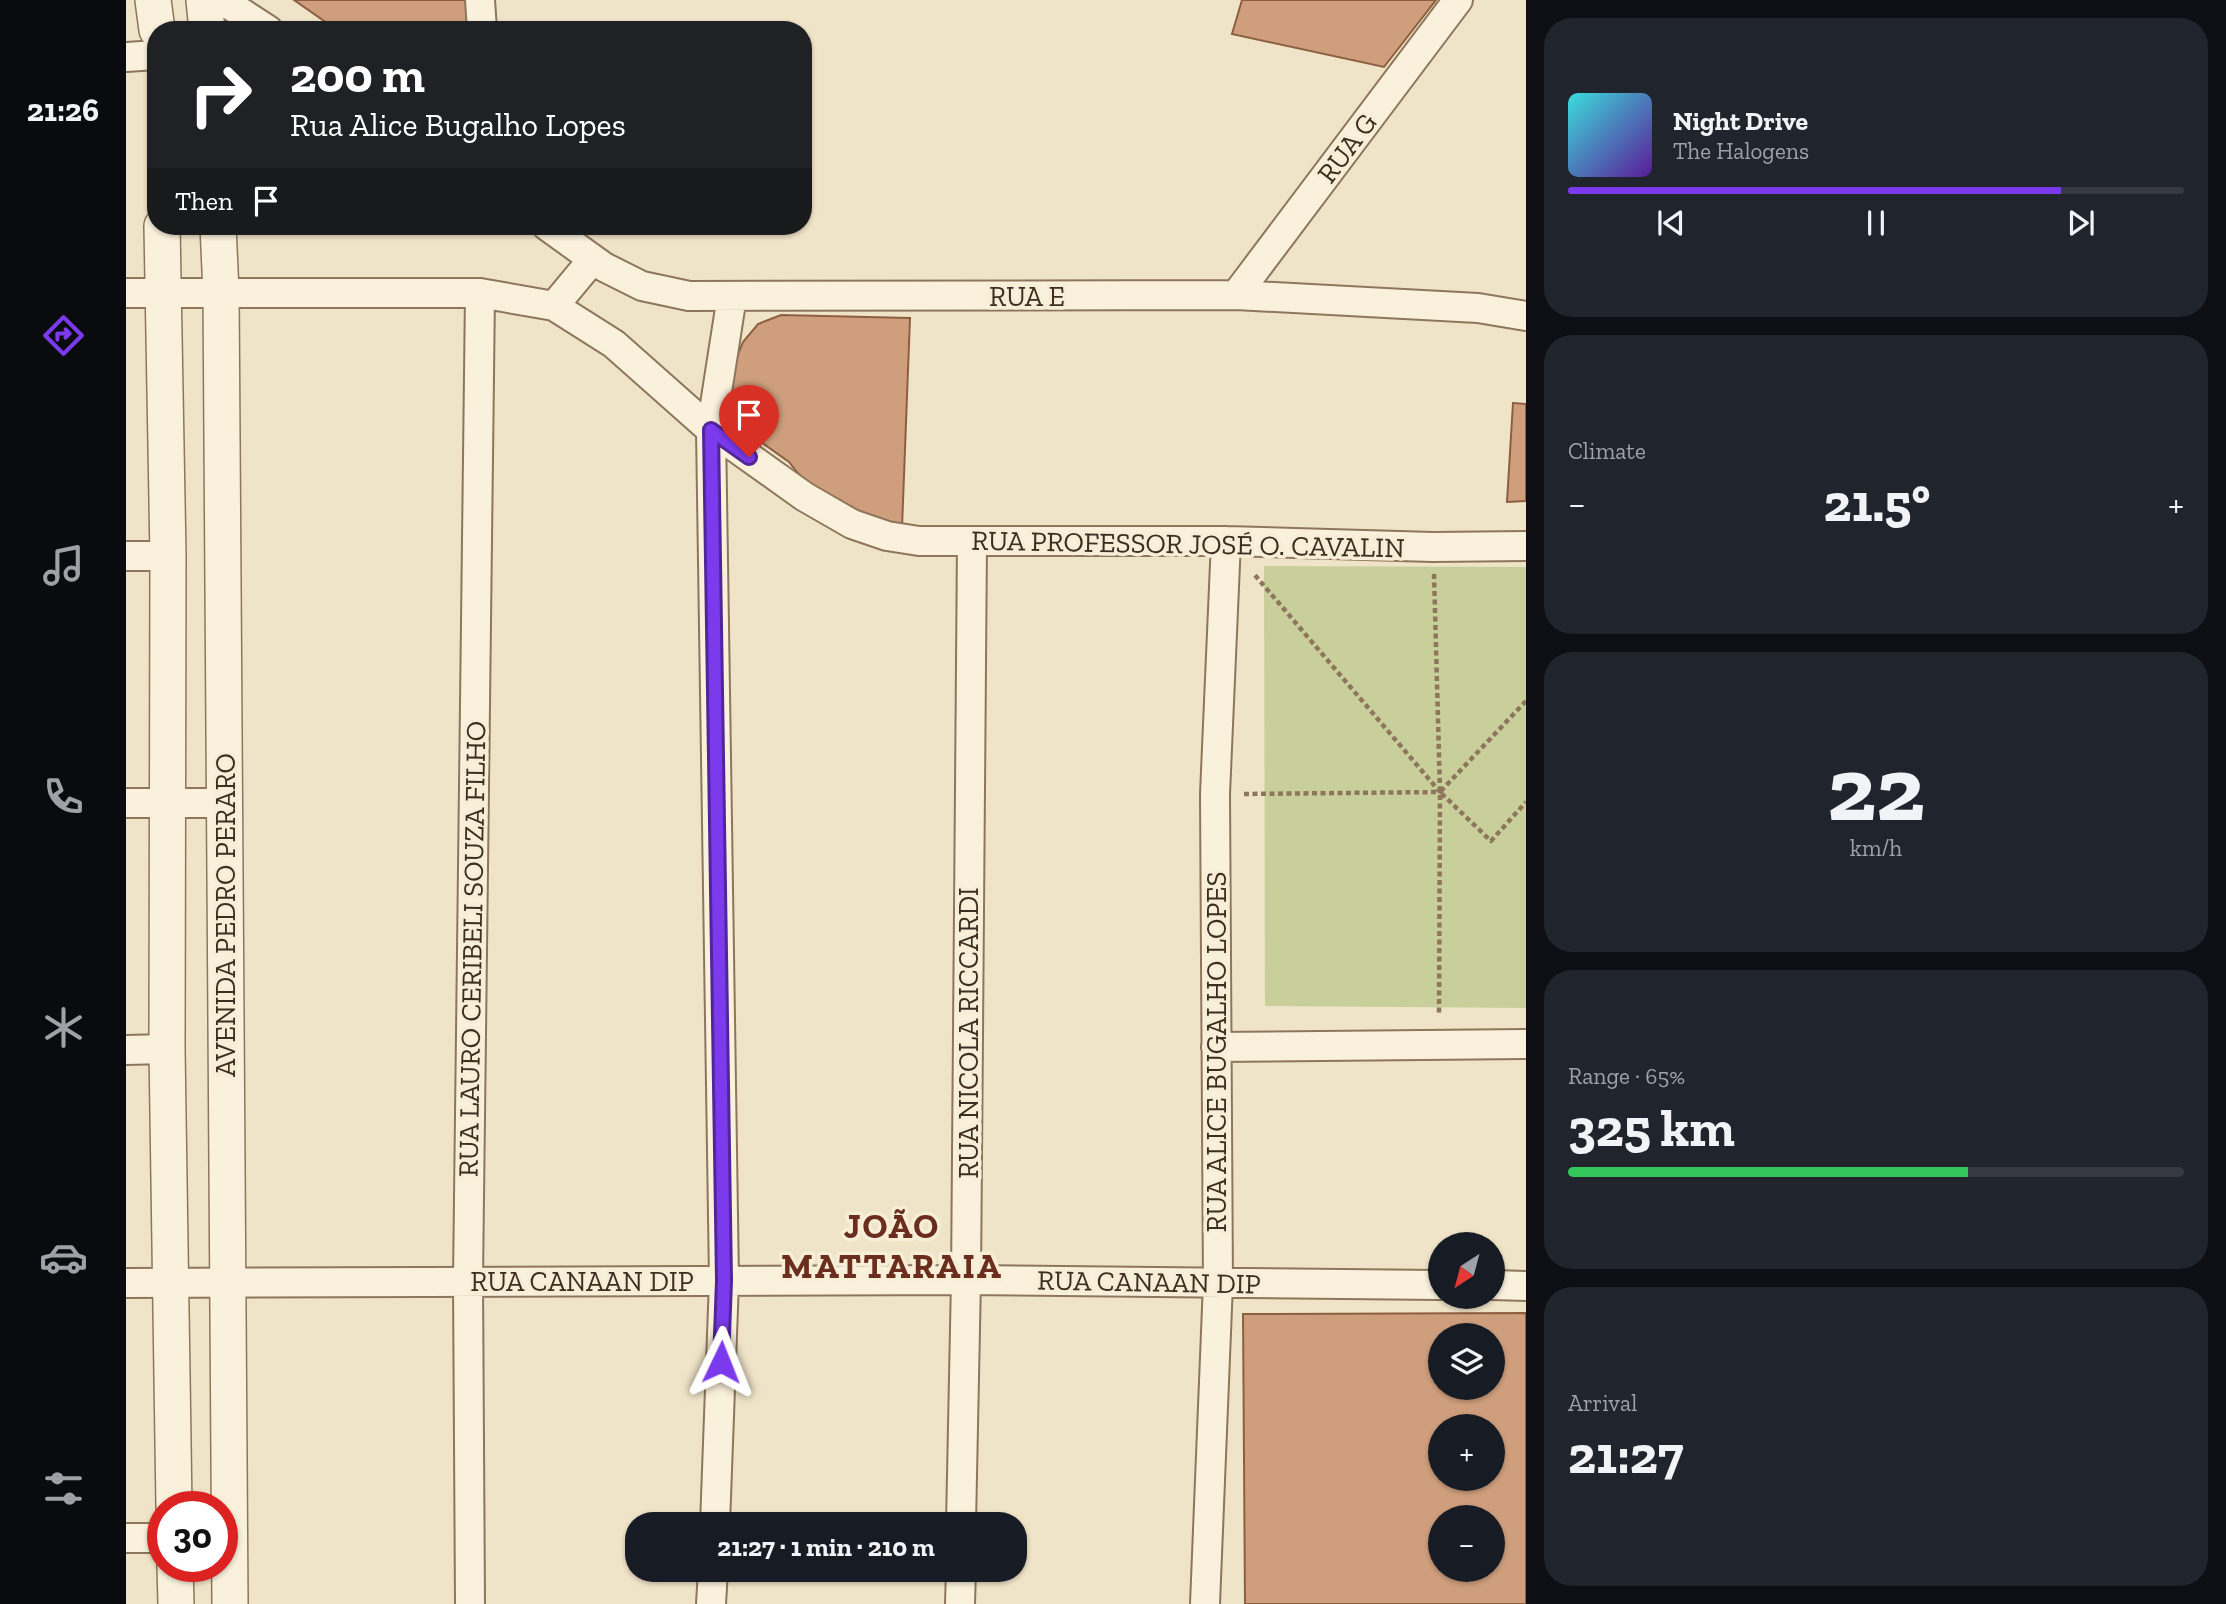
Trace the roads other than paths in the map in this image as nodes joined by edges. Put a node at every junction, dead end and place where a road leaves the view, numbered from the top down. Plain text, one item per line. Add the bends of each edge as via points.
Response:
1 (153, 0) edge
2 (204, 0) edge
3 (222, 0) edge
4 (480, 0) edge
5 (1458, 0) edge
6 (156, 21) edge
7 (206, 21) edge
8 (254, 21) edge
9 (481, 21) edge
10 (147, 56) edge
11 (126, 57) edge
12 (162, 235) edge
13 (218, 235) edge
14 (560, 235) edge
15 (593, 259) junction
16 (221, 292) junction
17 (126, 293) edge
18 (163, 293) junction
19 (480, 293) junction
20 (1236, 295) junction
21 (732, 296) junction
22 (554, 306) junction
23 (1526, 316) edge
24 (711, 430) junction
25 (1226, 541) junction
26 (972, 542) junction
27 (1526, 546) edge
28 (126, 556) edge
29 (169, 556) junction
30 (126, 803) edge
31 (169, 803) junction
32 (225, 803) junction
33 (1526, 1044) edge
34 (1216, 1047) junction
35 (126, 1049) edge
36 (167, 1049) junction
37 (468, 1280) junction
38 (966, 1280) junction
39 (724, 1281) junction
40 (170, 1282) junction
41 (227, 1282) junction
42 (126, 1283) edge
43 (1218, 1283) junction
44 (1428, 1285) edge
45 (1505, 1285) edge
46 (1526, 1286) edge
47 (174, 1491) edge
48 (225, 1491) edge
49 (715, 1512) edge
50 (961, 1512) edge
51 (126, 1538) edge
52 (147, 1538) edge
53 (175, 1582) edge
54 (228, 1582) edge
55 (712, 1582) edge
56 (961, 1582) edge
57 (176, 1604) edge
58 (230, 1604) edge
59 (470, 1604) edge
60 (711, 1604) edge
61 (960, 1604) edge
62 (1205, 1604) edge

1 - 6 street
2 - 7 street
3 - 8 street
4 - 9 street
5 - 20 street, RUA G
10 - 11 street
12 - 18 street, AVENIDA PEDRO PERARO
13 - 16 street, AVENIDA PEDRO PERARO
14 - 15 street, RUA E
15 - 21 street, RUA E via 642,286 689,296
15 - 22 street
16 - 18 street
16 - 19 street
16 - 32 street, AVENIDA PEDRO PERARO
17 - 18 street
18 - 29 street, AVENIDA PEDRO PERARO
19 - 22 street
19 - 37 street, RUA LAURO CERIBELI SOUZA FILHO
20 - 21 street, RUA E
20 - 23 street, RUA E via 1478,308
21 - 24 street
22 - 24 street via 614,344
24 - 26 street, RUA PROFESSOR JOSÉ O. CAVALIN via 805,497 852,524 919,541
24 - 39 street
25 - 26 street, RUA PROFESSOR JOSÉ O. CAVALIN
25 - 27 street, RUA PROFESSOR JOSÉ O. CAVALIN
25 - 34 street, RUA ALICE BUGALHO LOPES via 1215,794
26 - 38 street, RUA NICOLA RICCARDI
28 - 29 street
29 - 31 street, AVENIDA PEDRO PERARO
30 - 31 street
31 - 32 street
31 - 36 street, AVENIDA PEDRO PERARO
32 - 41 street, AVENIDA PEDRO PERARO
33 - 34 street
34 - 43 street, RUA ALICE BUGALHO LOPES
35 - 36 street
36 - 40 street, AVENIDA PEDRO PERARO
37 - 39 street, RUA CANAAN DIP
37 - 41 street, RUA CANAAN DIP
37 - 59 street, RUA LAURO CERIBELI SOUZA FILHO
38 - 39 street, RUA CANAAN DIP
38 - 43 street, RUA CANAAN DIP
38 - 50 street, RUA NICOLA RICCARDI
39 - 49 street
40 - 41 street, RUA CANAAN DIP
40 - 42 street, RUA CANAAN DIP
40 - 47 street, AVENIDA PEDRO PERARO
41 - 48 street, AVENIDA PEDRO PERARO
43 - 44 street, RUA CANAAN DIP
43 - 62 street, RUA ALICE BUGALHO LOPES
45 - 46 street
51 - 52 street
53 - 57 street
54 - 58 street, AVENIDA PEDRO PERARO
55 - 60 street
56 - 61 street

